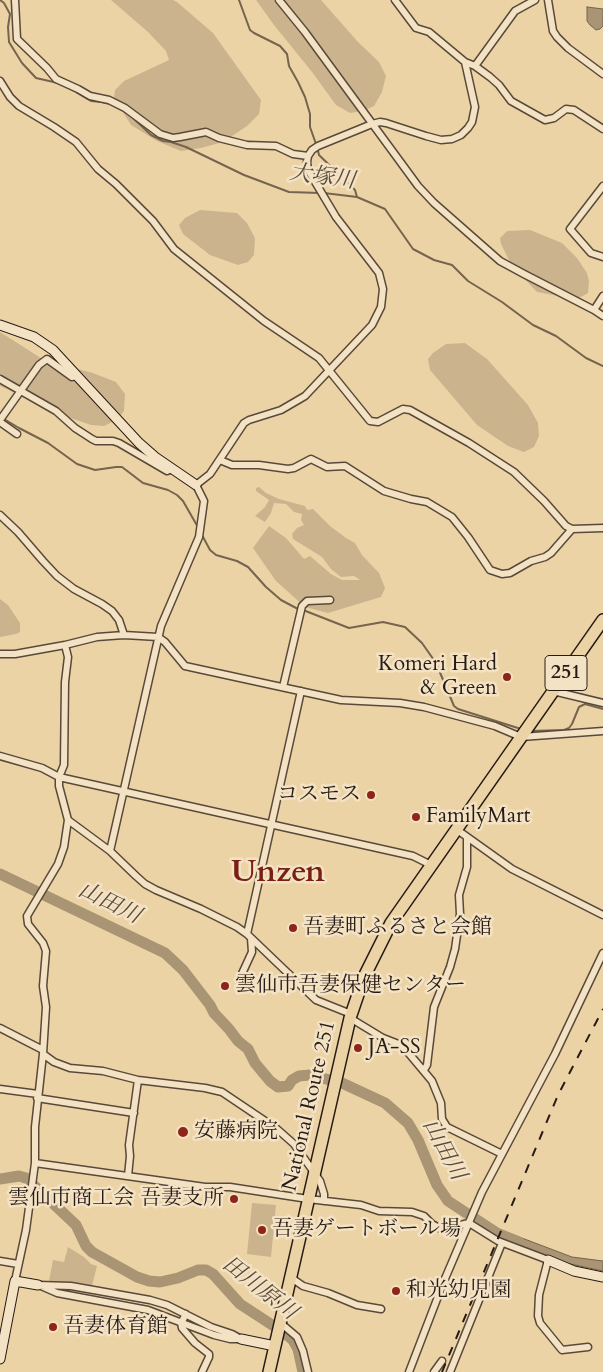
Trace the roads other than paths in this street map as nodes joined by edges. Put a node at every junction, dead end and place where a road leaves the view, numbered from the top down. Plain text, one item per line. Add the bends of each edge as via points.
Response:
1 (15, 0) edge
2 (279, 0) edge
3 (396, 0) edge
4 (535, 0) edge
5 (548, 0) edge
6 (464, 62) junction
7 (476, 66) junction
8 (603, 74) edge
9 (0, 81) edge
10 (372, 124) junction
11 (603, 129) edge
12 (308, 156) junction
13 (603, 186) edge
14 (603, 257) edge
15 (603, 296) edge
16 (594, 310) junction
17 (603, 316) edge
18 (0, 325) edge
19 (329, 372) junction
20 (77, 375) junction
21 (0, 379) edge
22 (21, 390) junction
23 (1, 419) edge
24 (17, 434) dead end
25 (220, 460) junction
26 (514, 468) dead end
27 (172, 469) junction
28 (196, 485) junction
29 (538, 495) junction
30 (0, 515) edge
31 (603, 528) edge
32 (572, 529) junction
33 (330, 600) dead end
34 (603, 620) edge
35 (124, 635) junction
36 (158, 637) junction
37 (65, 646) junction
38 (0, 654) edge
39 (283, 687) junction
40 (301, 691) junction
41 (553, 691) junction
42 (603, 703) edge
43 (603, 731) edge
44 (524, 732) junction
45 (0, 756) edge
46 (60, 777) junction
47 (124, 791) junction
48 (68, 820) junction
49 (272, 825) junction
50 (456, 829) junction
51 (467, 838) junction
52 (110, 851) junction
53 (431, 865) junction
54 (603, 915) edge
55 (249, 936) junction
56 (603, 953) edge
57 (240, 978) dead end
58 (350, 1016) junction
59 (0, 1028) edge
60 (43, 1052) junction
61 (424, 1070) junction
62 (138, 1080) junction
63 (0, 1089) edge
64 (37, 1096) junction
65 (134, 1113) junction
66 (502, 1154) junction
67 (35, 1163) junction
68 (314, 1172) junction
69 (128, 1176) junction
70 (308, 1199) junction
71 (324, 1200) junction
72 (470, 1221) junction
73 (502, 1243) junction
74 (548, 1260) junction
75 (0, 1261) edge
76 (18, 1264) junction
77 (290, 1277) junction
78 (603, 1277) edge
79 (15, 1281) junction
80 (38, 1285) junction
81 (102, 1291) junction
82 (100, 1301) junction
83 (381, 1309) dead end
84 (186, 1314) junction
85 (182, 1323) junction
86 (278, 1333) junction
87 (242, 1339) junction
88 (588, 1346) dead end
89 (0, 1360) edge
90 (442, 1361) dead end
91 (202, 1372) edge
92 (269, 1372) edge
93 (308, 1372) edge
94 (409, 1372) edge
95 (434, 1372) edge
96 (450, 1372) edge

1 - 12 street via 17,40 56,79 125,108 160,134 173,138 206,132 247,145 276,146 293,154
2 - 10 street
3 - 6 street via 416,28 430,32
4 - 7 street via 515,11
5 - 8 street via 556,37
6 - 7 street
6 - 10 street via 475,107 472,122 461,135 441,140 386,123
7 - 11 street via 499,85 511,101 546,120 568,109
9 - 19 street via 19,106 76,142 98,169 153,221 174,249 264,321 319,358
10 - 12 street via 318,146
10 - 16 street via 418,186 488,251 500,261
12 - 19 street via 308,170 336,217 379,273 383,289 381,307 372,325
13 - 14 street via 570,230 591,253
15 - 16 street
16 - 17 street
18 - 20 street via 34,337
19 - 25 street via 293,404 244,422
19 - 29 street via 370,421 378,422 403,409 410,410 514,472
20 - 22 street via 72,377 47,360 39,365
20 - 27 street via 139,443
21 - 22 street
22 - 23 street
22 - 27 street via 56,411 92,439 119,443 167,471
23 - 24 street
25 - 28 street
25 - 32 street via 232,465 288,469 311,459 327,467 344,466 384,491 428,502 452,517 490,570 502,574 545,557
26 - 29 street via 537,489
27 - 28 street
28 - 36 street via 204,501 201,529
29 - 32 street
30 - 35 street via 57,576 112,611
31 - 32 street
33 - 39 street via 303,604
34 - 41 highway, National Route 251 / 251
35 - 36 street
35 - 37 street
36 - 39 street via 185,666
36 - 47 street
37 - 38 street
37 - 46 street via 68,657 64,682 64,764
39 - 40 street
40 - 44 street via 341,700 424,707
40 - 49 street
41 - 42 street
41 - 44 highway, National Route 251 / 251
43 - 44 street
44 - 50 highway, National Route 251 / 251
45 - 46 street via 42,768
46 - 47 street
46 - 48 street via 59,786
47 - 49 street
47 - 52 street
48 - 52 street
48 - 60 street via 58,864 26,918 46,951
49 - 53 street via 413,856
49 - 55 street
50 - 51 street
50 - 53 highway, National Route 251 / 251
51 - 54 street via 512,869
51 - 61 street via 455,949 434,1007
52 - 55 street via 156,890 201,909
53 - 58 highway, National Route 251 / 251 via 391,923 373,956
55 - 57 street via 252,952
55 - 58 street via 316,1000
56 - 66 street
58 - 61 street via 383,1038 401,1045
58 - 68 highway, National Route 251 / 251
59 - 60 street
60 - 62 street via 60,1065
60 - 64 street
61 - 66 street via 437,1093 442,1119 447,1127
62 - 65 street
62 - 68 street via 222,1092 277,1129 294,1144
63 - 64 street
64 - 65 street
64 - 67 street
65 - 69 street
66 - 72 street
67 - 69 street
67 - 76 street
68 - 70 highway, National Route 251 / 251
68 - 71 street via 323,1186
69 - 70 street via 230,1186
70 - 71 street
70 - 77 highway, National Route 251 / 251
71 - 72 street via 380,1211 412,1212 424,1216 439,1228
72 - 73 street
72 - 94 street
73 - 74 street
73 - 96 street
74 - 78 street via 574,1271
74 - 88 street via 538,1295 540,1323 562,1350
75 - 76 street
76 - 79 street
77 - 83 street via 303,1286 357,1305
77 - 86 highway, National Route 251 / 251
79 - 80 street
79 - 89 street
80 - 81 street
80 - 82 street via 57,1293
81 - 82 street
81 - 84 street via 150,1300
82 - 85 street via 148,1310
84 - 85 street
84 - 87 street
85 - 87 street via 230,1340
85 - 91 street via 182,1328 195,1344 209,1354
86 - 87 street
86 - 92 highway, National Route 251 / 251
86 - 93 street via 284,1326 297,1337
90 - 95 street

